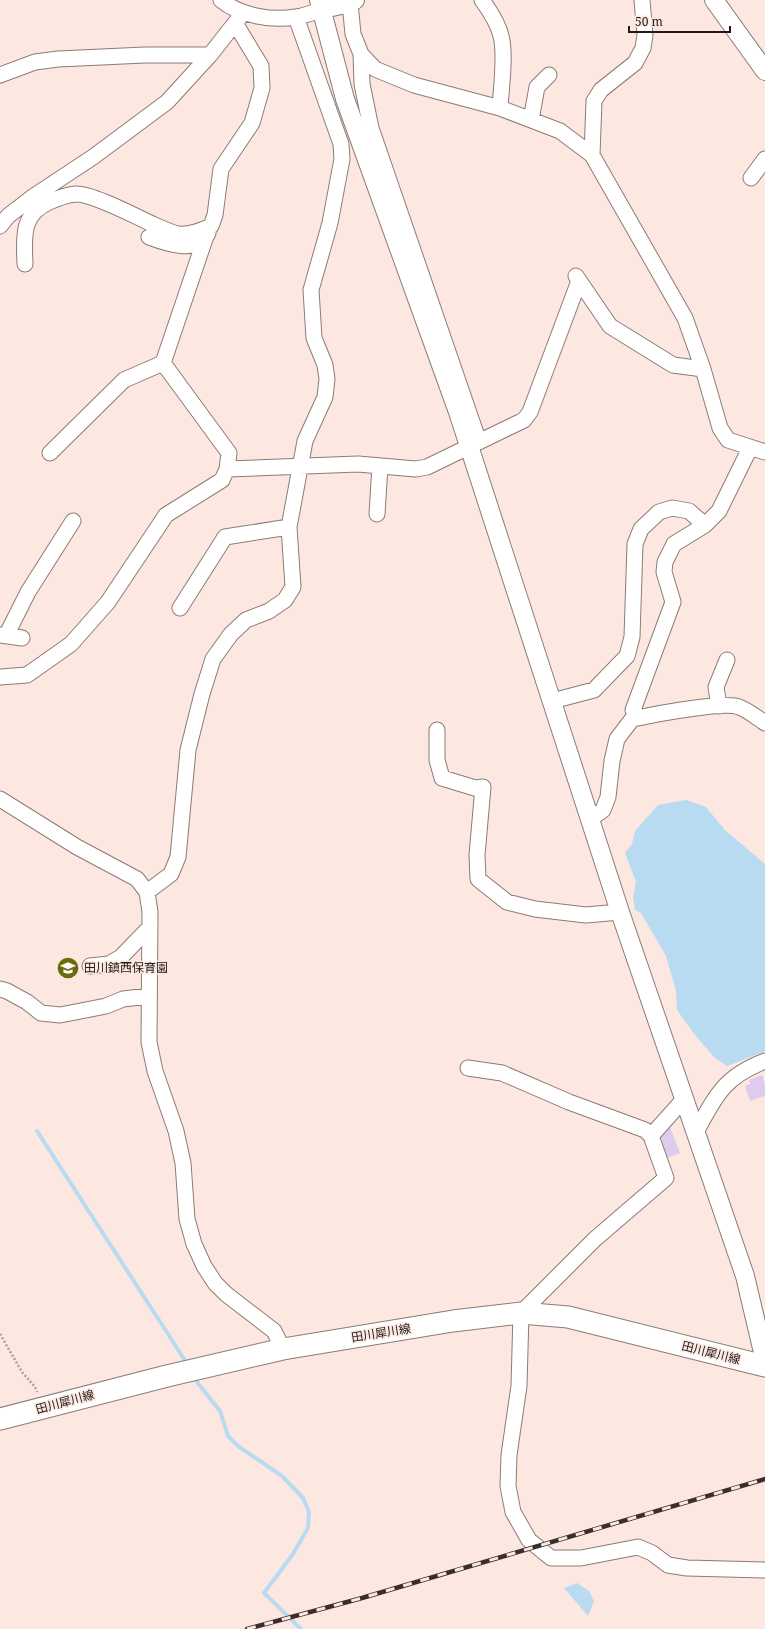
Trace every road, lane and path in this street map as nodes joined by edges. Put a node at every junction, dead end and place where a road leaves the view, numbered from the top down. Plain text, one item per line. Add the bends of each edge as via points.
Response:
1 (221, 0) edge
2 (482, 0) edge
3 (642, 0) edge
4 (714, 0) edge
5 (337, 3) edge
6 (296, 17) junction
7 (239, 18) junction
8 (361, 54) junction
9 (210, 55) junction
10 (765, 71) edge
11 (549, 74) dead end
12 (0, 75) edge
13 (500, 108) junction
14 (531, 120) junction
15 (592, 155) junction
16 (765, 159) edge
17 (751, 178) dead end
18 (54, 182) junction
19 (77, 194) junction
20 (0, 226) edge
21 (208, 233) junction
22 (148, 237) dead end
23 (25, 264) dead end
24 (163, 363) junction
25 (703, 368) junction
26 (474, 445) junction
27 (750, 448) junction
28 (765, 452) edge
29 (50, 453) dead end
30 (300, 465) junction
31 (380, 466) junction
32 (228, 469) junction
33 (377, 514) dead end
34 (73, 521) dead end
35 (706, 525) junction
36 (289, 527) junction
37 (180, 608) dead end
38 (3, 636) edge
39 (22, 638) dead end
40 (728, 660) dead end
41 (0, 677) edge
42 (552, 701) junction
43 (719, 706) junction
44 (636, 714) junction
45 (765, 723) edge
46 (437, 730) dead end
47 (0, 799) edge
48 (590, 819) junction
49 (147, 892) junction
50 (620, 912) junction
51 (150, 927) junction
52 (90, 966) dead end
53 (0, 989) edge
54 (149, 996) junction
55 (764, 1061) edge
56 (468, 1068) dead end
57 (684, 1098) junction
58 (696, 1132) junction
59 (651, 1136) junction
60 (521, 1313) junction
61 (0, 1334) edge
62 (283, 1349) junction
63 (765, 1361) edge
64 (765, 1366) edge
65 (42, 1408) junction
66 (0, 1419) edge
67 (765, 1570) edge

1 - 7 street
2 - 13 street via 492,14 501,37 503,78
3 - 15 street via 645,35 643,48 635,63 601,90 594,101
4 - 10 street
5 - 6 street
5 - 8 street
5 - 26 street via 345,99
6 - 7 street
6 - 30 street via 341,144 342,159 330,223 311,290 314,338 325,365 326,391 305,441
7 - 9 street
7 - 21 street via 261,66 262,88 252,123 221,169 215,215
8 - 13 street via 375,69 395,78
8 - 26 street via 362,84 371,128
9 - 12 street via 58,59 35,62
9 - 18 street via 167,102 93,157
11 - 14 street via 537,87
13 - 14 street
14 - 15 street via 560,131
15 - 25 street via 685,318
16 - 17 street
18 - 19 street
18 - 20 street via 8,216
19 - 21 street via 111,204 178,234
19 - 23 street via 62,196 39,206 27,221 24,240
21 - 22 street via 194,244 179,246
21 - 24 street
24 - 29 street via 124,380
24 - 32 street via 228,453
25 - 26 street via 672,365 610,326 577,278 530,412 524,420
25 - 27 street via 720,428 728,440
26 - 31 street via 426,467 416,469
26 - 42 street
27 - 28 street
27 - 35 street via 719,511
30 - 31 street
30 - 32 street
30 - 36 street
31 - 33 street
32 - 41 street via 222,480 166,515 108,602 71,644 27,675
34 - 38 street
35 - 42 street via 689,511 672,508 658,512 641,529 635,544 632,637 627,656 594,690
35 - 44 street via 674,544 665,562 664,572 673,602 633,710
36 - 37 street via 225,537
36 - 49 street via 293,587 285,600 269,611 246,620 231,634 213,659 188,750 178,857 171,874
38 - 39 street
40 - 43 street via 716,687
42 - 48 street
43 - 44 street via 638,718
43 - 45 street via 738,706
44 - 48 street via 617,739 608,798 603,810
46 - 50 street via 437,760 442,778 475,788 483,787 477,855 478,879 507,902 535,909 586,915
47 - 49 street via 77,847 137,879
48 - 50 street
49 - 51 street
50 - 57 street
51 - 52 street via 121,957 109,964
51 - 54 street
53 - 54 street via 28,1002 41,1013 60,1016 106,1006 123,999
54 - 62 street via 149,1042 155,1071 176,1131 183,1163 187,1219 194,1244 215,1283 274,1331
55 - 58 street via 729,1080
56 - 59 street via 502,1073 645,1130
57 - 58 street
57 - 59 street
58 - 63 street via 745,1276
59 - 60 street via 666,1178 595,1239
60 - 62 main road, 田川犀川線 via 453,1321
60 - 64 main road, 田川犀川線 via 568,1317
60 - 67 street via 519,1386 509,1455 508,1486 513,1512 529,1540 551,1558 581,1558 638,1547 652,1553 668,1565 687,1568
61 - 65 path via 22,1372 35,1387
62 - 65 main road, 田川犀川線
65 - 66 main road, 田川犀川線

